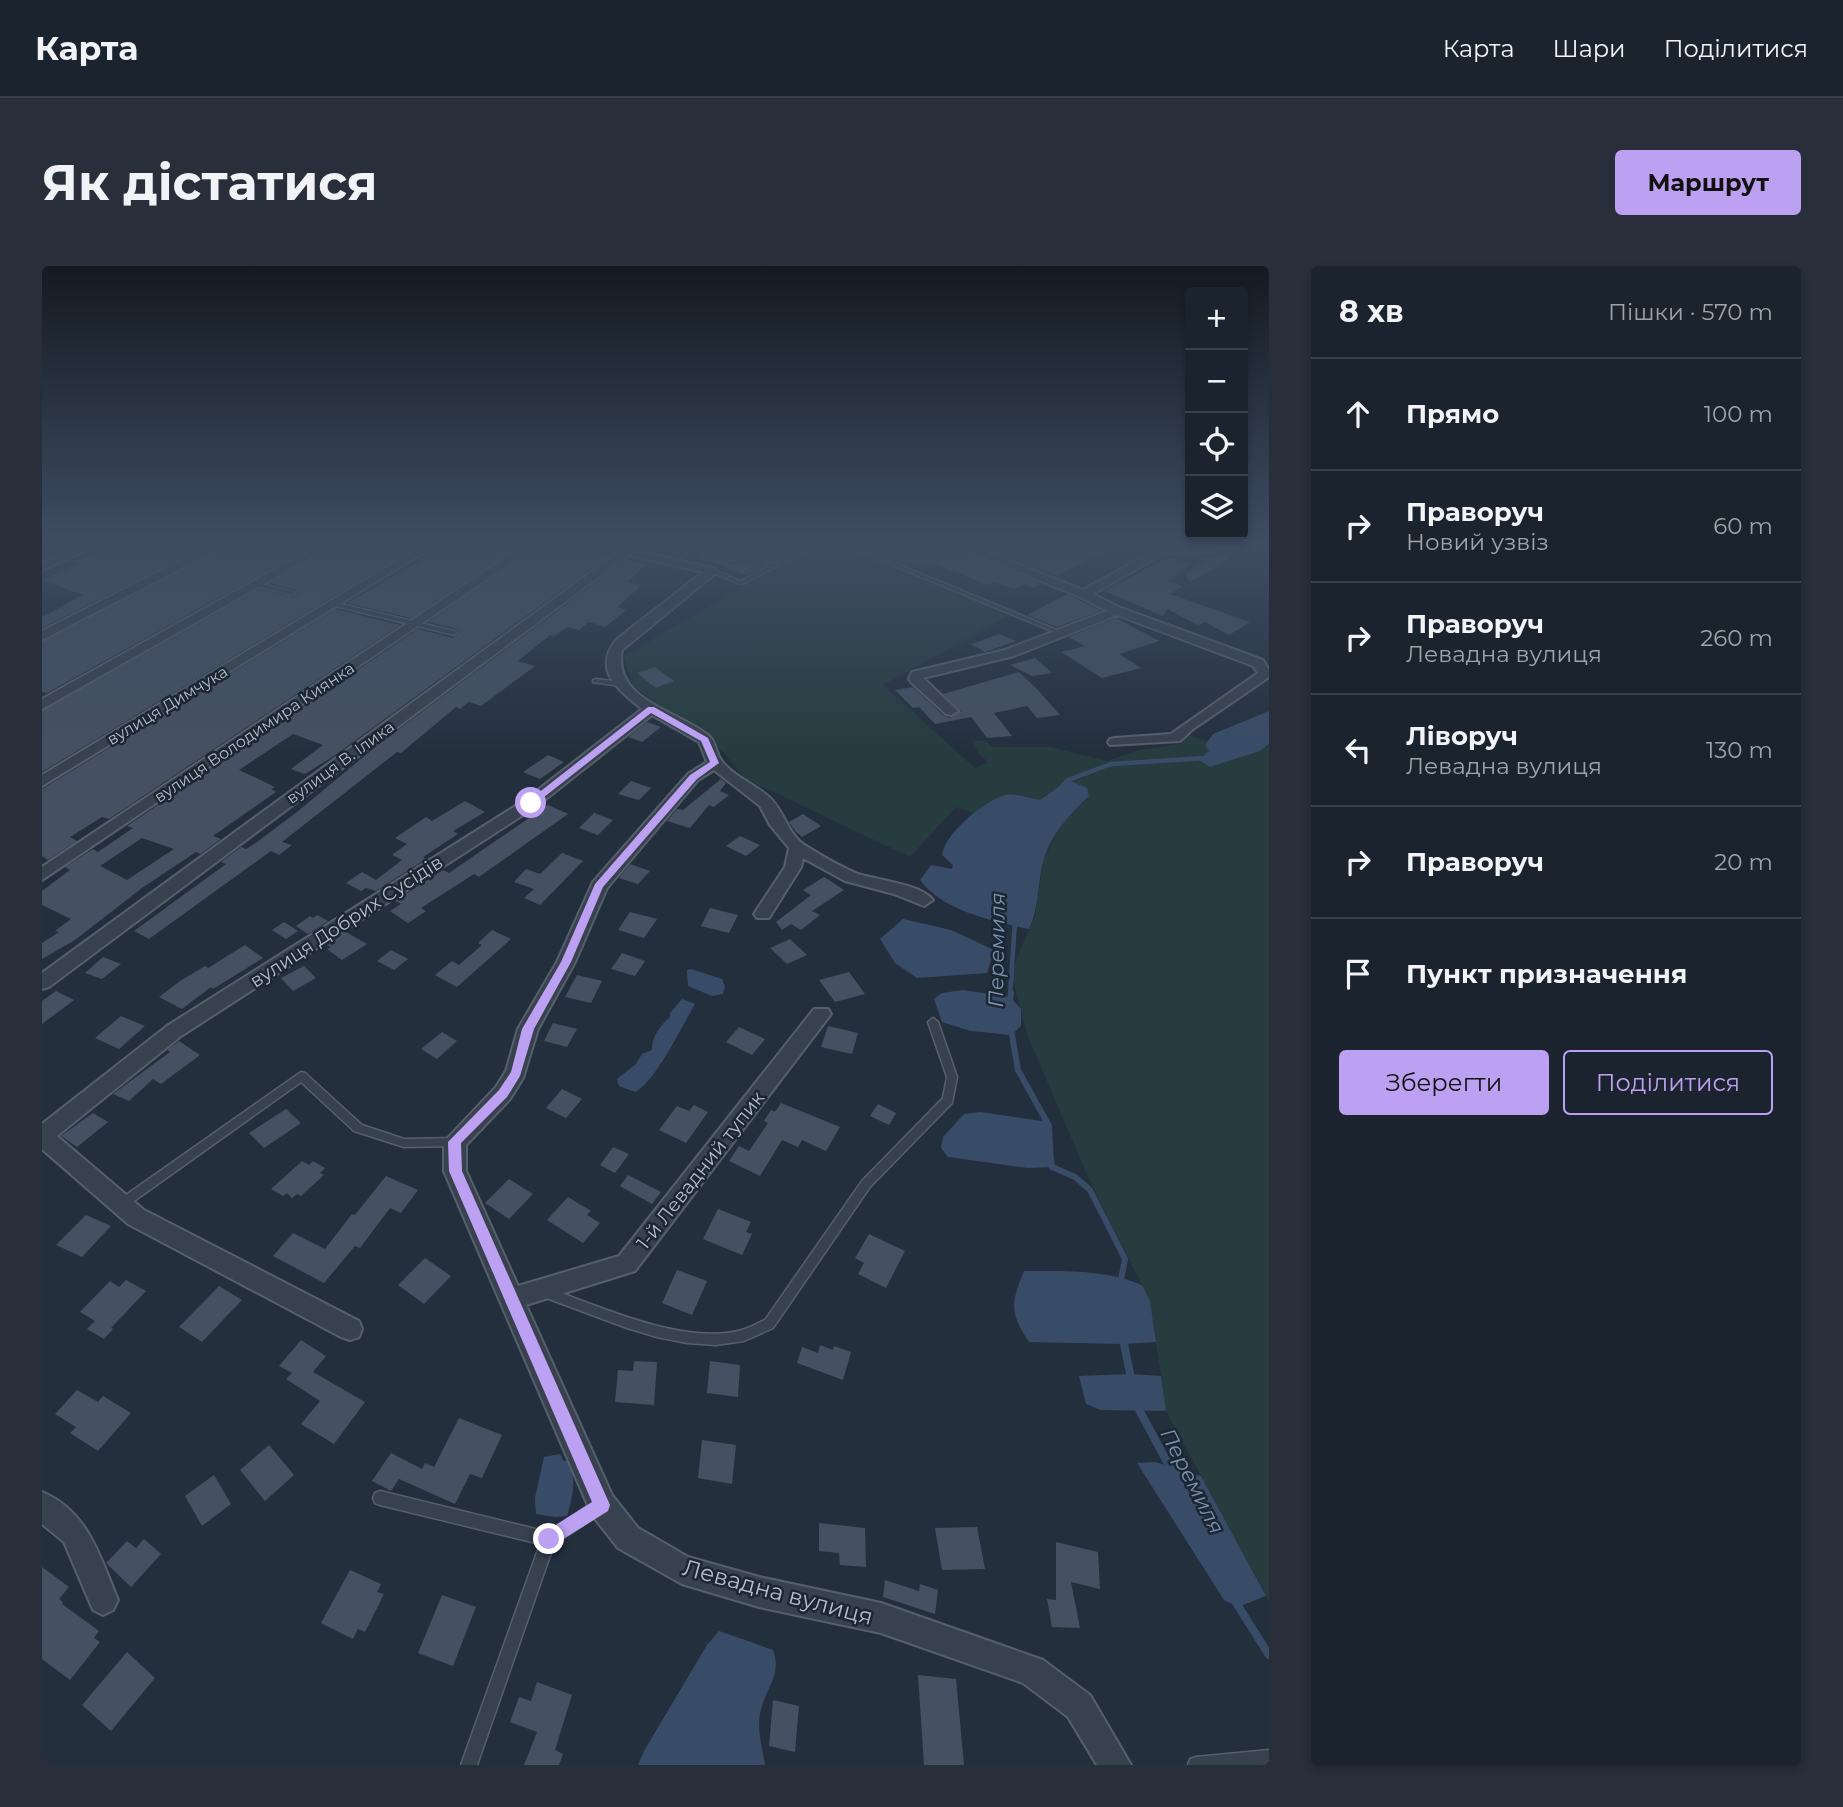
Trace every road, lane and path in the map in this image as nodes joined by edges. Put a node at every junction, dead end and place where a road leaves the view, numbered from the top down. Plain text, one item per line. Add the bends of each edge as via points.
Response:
1 (89, 612) edge
2 (209, 612) edge
3 (320, 612) edge
4 (365, 612) edge
5 (432, 612) edge
6 (544, 612) edge
7 (661, 612) edge
8 (1010, 612) edge
9 (1115, 612) edge
10 (1120, 612) edge
11 (414, 624) junction
12 (454, 633) dead end
13 (1061, 633) junction
14 (42, 636) edge
15 (595, 681) dead end
16 (620, 684) junction
17 (42, 705) edge
18 (651, 709) junction
19 (951, 711) dead end
20 (1115, 742) dead end
21 (715, 763) junction
22 (42, 781) edge
23 (797, 848) junction
24 (42, 875) edge
25 (924, 900) dead end
26 (762, 914) dead end
27 (42, 982) edge
28 (821, 1014) dead end
29 (933, 1022) dead end
30 (42, 1136) edge
31 (455, 1142) junction
32 (123, 1203) junction
33 (542, 1290) junction
34 (512, 1299) junction
35 (350, 1329) dead end
36 (380, 1498) dead end
37 (602, 1505) junction
38 (42, 1506) edge
39 (549, 1539) junction
40 (103, 1600) dead end
41 (1269, 1758) edge
42 (469, 1765) edge
43 (1115, 1765) edge
44 (1196, 1765) edge

1 - 14 street
2 - 17 street
3 - 22 street, вулиця Димчука
4 - 11 lane
5 - 11 street, вулиця Володимира Киянка
6 - 27 street, вулиця В. Ілика
7 - 16 street via 616,649 613,663
8 - 13 lane
9 - 13 street
10 - 20 street via 1258,663 1265,674 1175,738
11 - 12 lane
11 - 24 street, вулиця Володимира Киянка
13 - 19 street via 1009,653 917,675
15 - 16 lane
16 - 18 street
18 - 21 street via 705,740
18 - 30 street, вулиця Добрих Сусідів via 531,803 174,1031
21 - 23 street via 766,803
21 - 31 street via 694,777 599,886 566,962 528,1029 516,1073 503,1093
23 - 25 street via 851,877
23 - 26 street via 793,867
28 - 33 street, 1-й Левадний тупик via 627,1264
29 - 33 lane via 952,1077 948,1100 866,1184 769,1324 753,1334 704,1340 670,1336
30 - 32 street
31 - 32 lane via 404,1143 358,1128 301,1076
31 - 34 street, Левадна вулиця via 456,1171
32 - 35 street via 136,1217
33 - 34 street, 1-й Левадний тупик
34 - 37 street, Левадна вулиця
36 - 39 lane
37 - 39 lane
37 - 43 street, Левадна вулиця via 628,1538 682,1570 881,1618 1032,1671 1079,1706
38 - 40 street via 74,1532
39 - 42 lane
41 - 44 lane

